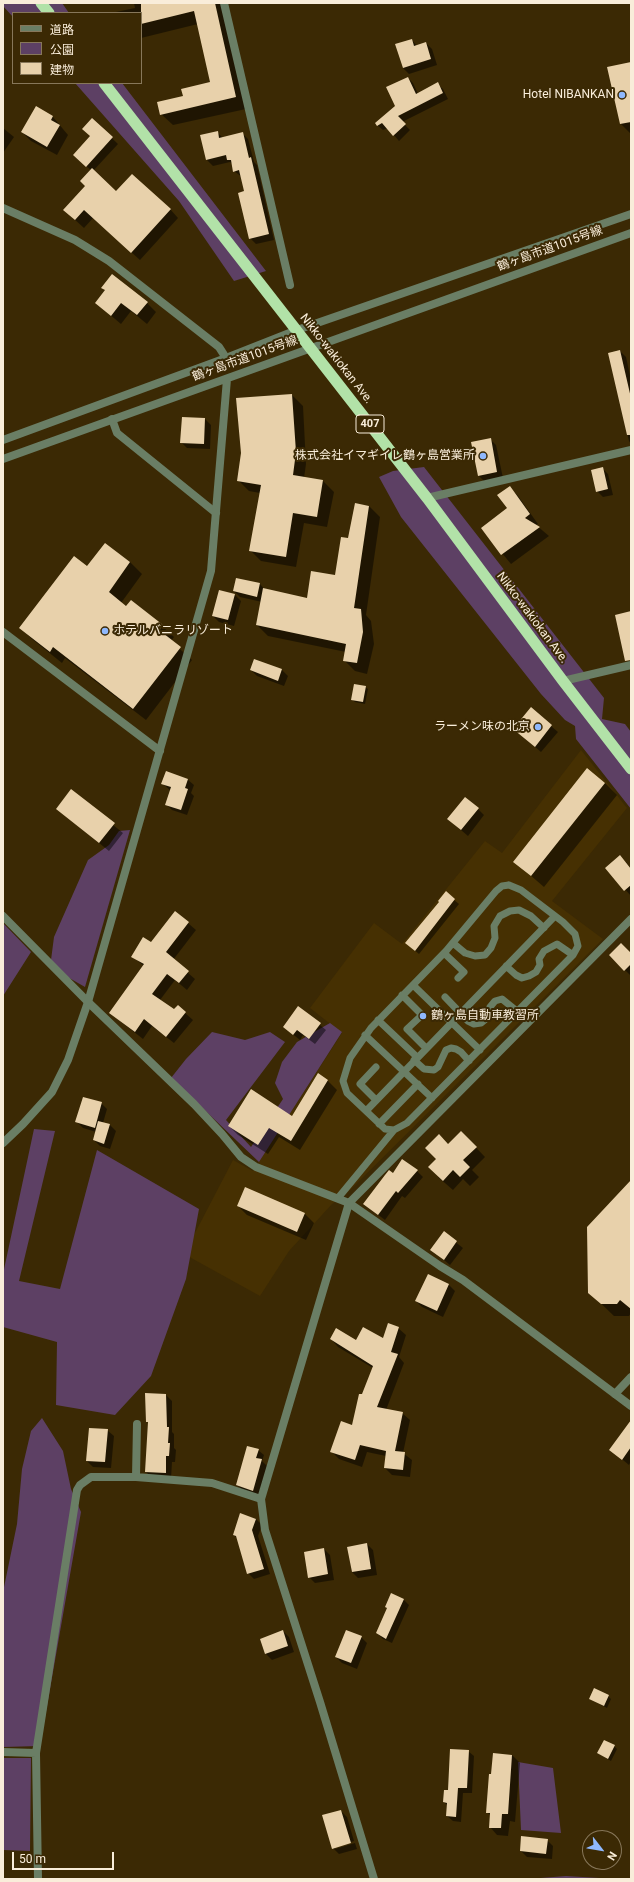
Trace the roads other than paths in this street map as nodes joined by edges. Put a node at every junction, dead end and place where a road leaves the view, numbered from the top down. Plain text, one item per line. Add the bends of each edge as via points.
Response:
1 (41, 3) edge
2 (224, 3) edge
3 (48, 12) edge
4 (105, 84) edge
5 (3, 208) edge
6 (631, 214) edge
7 (631, 233) edge
8 (290, 285) dead end
9 (297, 330) junction
10 (310, 347) junction
11 (226, 358) junction
12 (227, 379) junction
13 (112, 419) junction
14 (3, 440) edge
15 (631, 450) edge
16 (3, 459) edge
17 (427, 498) junction
18 (216, 513) junction
19 (3, 632) edge
20 (631, 665) edge
21 (563, 681) junction
22 (160, 751) junction
23 (631, 770) edge
24 (3, 916) edge
25 (555, 916) junction
26 (631, 919) edge
27 (544, 928) junction
28 (453, 943) junction
29 (444, 953) junction
30 (573, 955) junction
31 (506, 966) junction
32 (458, 978) dead end
33 (413, 985) junction
34 (402, 995) junction
35 (446, 997) dead end
36 (88, 1002) junction
37 (518, 1012) junction
38 (461, 1013) junction
39 (378, 1020) junction
40 (451, 1023) junction
41 (365, 1035) junction
42 (426, 1048) junction
43 (480, 1050) junction
44 (416, 1059) junction
45 (469, 1061) junction
46 (376, 1067) dead end
47 (404, 1070) junction
48 (418, 1084) junction
49 (432, 1098) junction
50 (376, 1100) junction
51 (366, 1110) junction
52 (380, 1124) junction
53 (394, 1130) junction
54 (3, 1143) edge
55 (338, 1198) junction
56 (349, 1202) junction
57 (631, 1377) edge
58 (615, 1394) junction
59 (631, 1406) edge
60 (137, 1424) dead end
61 (136, 1477) junction
62 (261, 1498) junction
63 (3, 1752) edge
64 (36, 1753) junction
65 (38, 1879) edge
66 (374, 1879) edge

1 - 3 highway
2 - 8 street
4 - 9 highway, Nikko-wakiokan Ave. / 407
5 - 11 street via 75,240 109,261 219,347
6 - 9 street, 鶴ヶ島市道1015号線
7 - 10 street, 鶴ヶ島市道1015号線
9 - 10 highway, Nikko-wakiokan Ave. / 407
9 - 11 street, 鶴ヶ島市道1015号線
10 - 12 street, 鶴ヶ島市道1015号線
10 - 17 highway, Nikko-wakiokan Ave. / 407
11 - 14 street, 鶴ヶ島市道1015号線
12 - 13 street, 鶴ヶ島市道1015号線
12 - 18 street
13 - 16 street, 鶴ヶ島市道1015号線
13 - 18 street via 117,433
15 - 17 street
17 - 21 highway, Nikko-wakiokan Ave. / 407
18 - 22 street via 211,571
19 - 22 street
20 - 21 street
21 - 23 highway, Nikko-wakiokan Ave. / 407
22 - 36 street
24 - 36 street
25 - 27 lane
25 - 28 lane via 521,890 509,885 502,886
25 - 30 lane via 576,934 578,946
26 - 56 street
27 - 28 lane via 520,910 510,911 500,916 494,926 495,938 492,948 485,955 475,956 466,953
27 - 31 lane
28 - 29 lane
29 - 32 lane via 464,972
29 - 33 lane
30 - 31 lane via 557,944 551,946 544,950 536,972 522,978
30 - 37 lane
31 - 38 lane
33 - 34 lane
33 - 40 lane
34 - 39 lane
34 - 42 lane via 422,1015 407,1029
35 - 38 lane
36 - 54 street via 68,1060 52,1092
36 - 55 street via 194,1104 241,1157 256,1167
37 - 38 lane via 502,999 495,1001 487,1018 481,1023 474,1024
37 - 43 lane
38 - 40 lane
39 - 41 lane
39 - 44 lane
40 - 42 lane
40 - 43 lane
41 - 47 lane
41 - 51 lane via 350,1058 343,1081 347,1093
42 - 44 lane
43 - 45 lane
44 - 45 lane via 424,1069 434,1070 446,1050 451,1048 456,1049
44 - 47 lane
45 - 49 lane
46 - 50 lane via 360,1084
47 - 48 lane
47 - 50 lane
48 - 49 lane
48 - 52 lane
49 - 53 lane via 407,1123
50 - 51 lane
51 - 52 lane
52 - 53 lane via 385,1129
53 - 55 lane
55 - 56 street
56 - 58 street via 463,1280
56 - 62 street
57 - 58 street
58 - 59 street
60 - 61 street
61 - 62 street via 212,1484
61 - 64 street via 91,1477 77,1490
62 - 66 street via 265,1530
63 - 64 street
64 - 65 street

